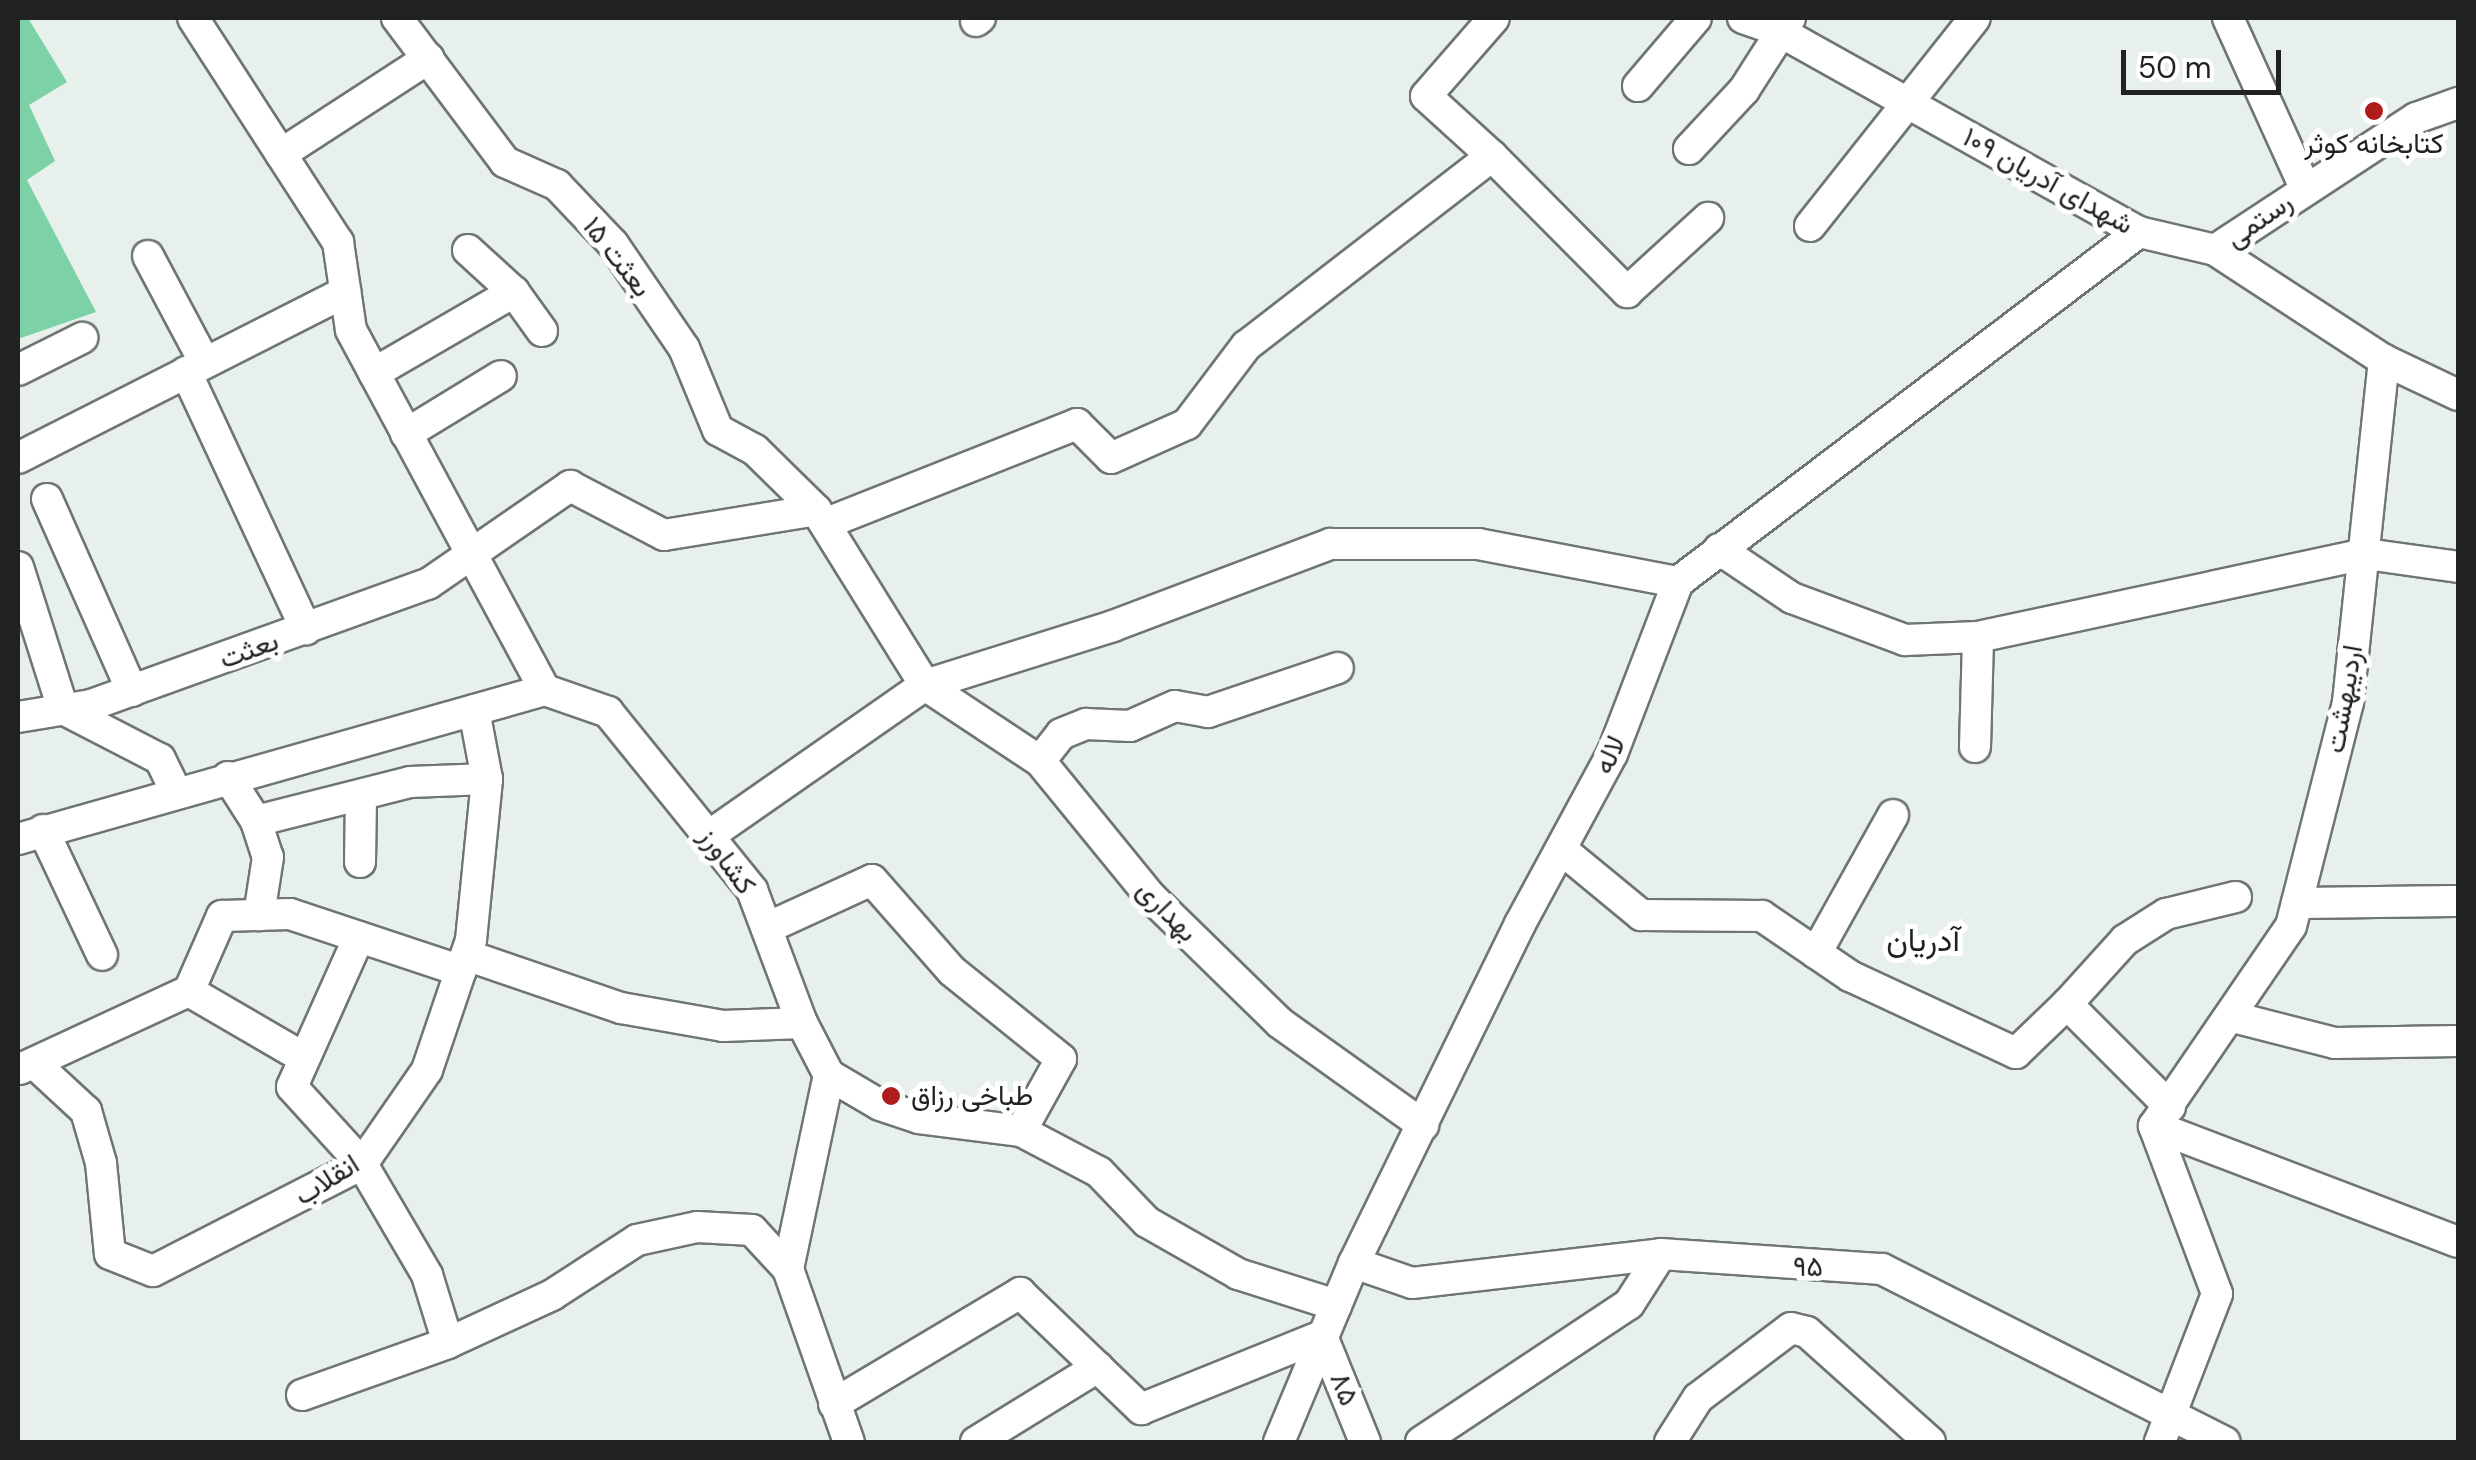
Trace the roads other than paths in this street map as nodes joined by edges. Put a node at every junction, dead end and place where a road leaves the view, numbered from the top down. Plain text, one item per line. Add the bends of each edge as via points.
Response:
1 (193, 18) edge
2 (397, 18) edge
3 (1494, 18) edge
4 (1696, 18) edge
5 (1742, 18) edge
6 (1976, 18) edge
7 (2228, 18) edge
8 (1784, 24) edge
9 (429, 58) junction
10 (1638, 86) dead end
11 (2458, 103) edge
12 (1908, 104) junction
13 (1689, 148) dead end
14 (281, 154) junction
15 (1492, 156) junction
16 (2305, 188) junction
17 (1708, 218) dead end
18 (1810, 226) dead end
19 (2139, 232) junction
20 (468, 250) dead end
21 (2216, 250) junction
22 (148, 256) dead end
23 (345, 292) junction
24 (514, 292) junction
25 (542, 331) dead end
26 (82, 338) dead end
27 (2384, 360) junction
28 (195, 368) junction
29 (18, 370) edge
30 (374, 373) junction
31 (501, 376) dead end
32 (2458, 395) edge
33 (406, 434) junction
34 (18, 458) edge
35 (46, 499) dead end
36 (821, 516) junction
37 (1719, 550) junction
38 (2366, 554) junction
39 (471, 556) junction
40 (18, 568) edge
41 (2458, 568) edge
42 (1678, 582) junction
43 (306, 629) junction
44 (1978, 637) junction
45 (1338, 668) dead end
46 (925, 685) junction
47 (545, 690) junction
48 (132, 691) junction
49 (63, 710) junction
50 (474, 710) junction
51 (18, 717) edge
52 (401, 730) junction
53 (1974, 747) dead end
54 (1040, 761) junction
55 (228, 778) junction
56 (487, 780) junction
57 (410, 782) junction
58 (176, 792) junction
59 (361, 796) junction
60 (1893, 816) dead end
61 (256, 822) junction
62 (30, 834) edge
63 (710, 836) junction
64 (1561, 850) junction
65 (360, 862) dead end
66 (2236, 896) dead end
67 (2458, 901) edge
68 (2297, 903) junction
69 (258, 915) junction
70 (767, 928) junction
71 (359, 937) junction
72 (1816, 953) junction
73 (102, 955) dead end
74 (463, 963) junction
75 (190, 991) junction
76 (2067, 1004) junction
77 (2233, 1017) junction
78 (802, 1022) junction
79 (2458, 1041) edge
80 (304, 1058) junction
81 (26, 1067) edge
82 (829, 1075) junction
83 (2162, 1116) junction
84 (1423, 1125) junction
85 (1021, 1131) junction
86 (362, 1164) junction
87 (2458, 1242) edge
88 (1661, 1254) junction
89 (1354, 1263) junction
90 (788, 1269) junction
91 (1336, 1305) junction
92 (1322, 1336) junction
93 (448, 1343) junction
94 (1098, 1368) junction
95 (302, 1395) dead end
96 (834, 1404) junction
97 (2174, 1414) junction
98 (1675, 1441) edge
99 (849, 1442) edge
100 (976, 1442) edge
101 (1279, 1442) edge
102 (1365, 1442) edge
103 (1421, 1442) edge
104 (1930, 1442) edge
105 (2160, 1442) edge
106 (2226, 1442) edge

1 - 14 street
2 - 9 street, بعثت ۱۵
3 - 15 street via 1426,96
4 - 10 street
5 - 8 street, شهدای آدریان ۱۰۹
6 - 12 street
7 - 16 street
8 - 12 street, شهدای آدریان ۱۰۹
8 - 13 street via 1744,90
9 - 14 street
9 - 36 street, بعثت ۱۵ via 505,162 556,186 613,244 684,348 718,430 755,450
11 - 16 street, رستمی via 2416,118
12 - 18 street
12 - 19 street, شهدای آدریان ۱۰۹
14 - 23 street via 338,242
15 - 17 street via 1627,292
15 - 36 street via 1246,346 1187,424 1111,458 1077,424
16 - 21 street, رستمی
19 - 21 street, شهدای آدریان ۱۰۹
19 - 37 street
20 - 24 street
21 - 27 street, شهدای آدریان ۱۰۹
22 - 28 street
23 - 28 street
23 - 30 street via 351,330
24 - 25 street
24 - 30 street
26 - 29 street
27 - 32 street, شهدای آدریان ۱۰۹
27 - 38 street, اردیبهشت
28 - 34 street
28 - 43 street
30 - 33 street
31 - 33 street
33 - 39 street
35 - 48 street
36 - 39 street, بعثت via 664,535 570,486
36 - 46 street, بعثت ۱۵
37 - 42 street
37 - 44 street via 1792,598 1904,640
38 - 41 street
38 - 44 street
38 - 68 street, اردیبهشت via 2348,702
39 - 43 street, بعثت via 428,584
39 - 47 street
40 - 49 street
42 - 46 street via 1478,544 1330,544 1112,626
42 - 64 street, لاله via 1612,754
43 - 48 street, بعثت
44 - 53 street
45 - 54 street via 1208,712 1175,706 1130,726 1086,724 1061,734
46 - 54 street, بهداری
46 - 63 street
47 - 50 street
47 - 63 street, کشاورز via 608,712
48 - 49 street, بعثت
49 - 51 street, بعثت
49 - 58 street via 160,759
50 - 52 street
50 - 56 street, انقلاب
52 - 55 street
52 - 57 street
54 - 84 street, بهداری via 1151,897 1280,1023
55 - 58 street
55 - 61 street
56 - 57 street
56 - 74 street, انقلاب
57 - 59 street
58 - 62 street
59 - 61 street
59 - 65 street
60 - 72 street
61 - 69 street via 268,857
62 - 73 street
63 - 70 street, کشاورز via 752,890
64 - 72 street via 1641,916 1762,916
64 - 84 street, لاله
66 - 76 street via 2166,914 2125,940
67 - 68 street
68 - 77 street, اردیبهشت via 2291,926
69 - 71 street via 290,914
69 - 75 street via 222,916
70 - 78 street, کشاورز
70 - 85 street via 872,880 952,970 1060,1058
71 - 74 street
71 - 80 street
72 - 76 street via 1850,976 2016,1053
74 - 78 street via 621,1008 723,1026
74 - 86 street, انقلاب via 427,1070
75 - 80 street
75 - 81 street
76 - 83 street
77 - 79 street via 2336,1042 2391,1047
77 - 83 street, اردیبهشت
78 - 82 street, کشاورز
80 - 86 street via 292,1088
81 - 86 street, انقلاب via 86,1110 101,1164 110,1254 154,1272
82 - 85 street via 880,1105 919,1118
82 - 90 street
83 - 87 street
83 - 97 street via 2217,1294
84 - 89 street, لاله
85 - 91 street via 1099,1172 1148,1222 1238,1274
86 - 93 street via 426,1275
88 - 89 street, ۹۵ via 1412,1283
88 - 97 street, ۹۵ via 1882,1268
88 - 103 street via 1630,1304
89 - 91 street, لاله
90 - 93 street via 752,1230 697,1227 637,1240 552,1295
90 - 96 street
91 - 92 street, لاله
92 - 94 street via 1153,1409 1141,1408
92 - 101 street, لاله
92 - 102 street, ۸۵
93 - 95 street
94 - 96 street via 1020,1293
94 - 100 street
96 - 99 street
97 - 105 street
97 - 106 street, ۹۵
98 - 104 street via 1698,1398 1792,1328 1807,1332

